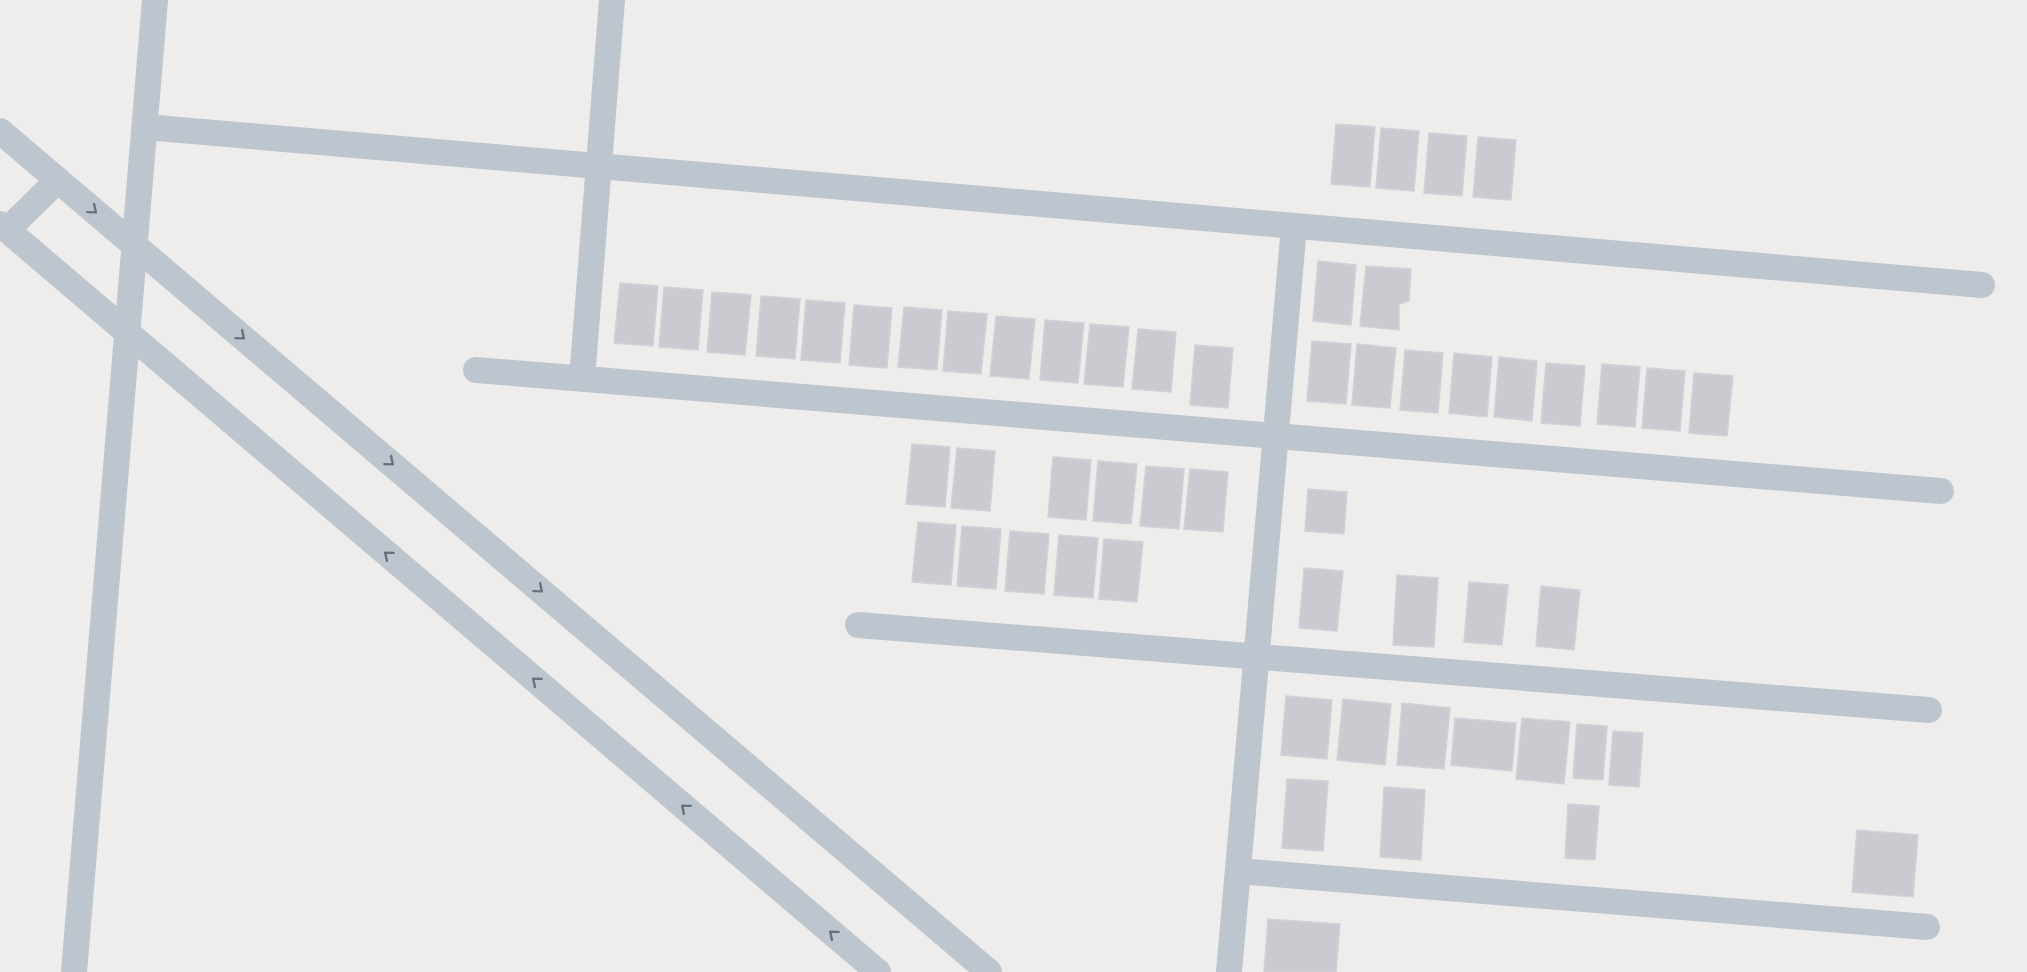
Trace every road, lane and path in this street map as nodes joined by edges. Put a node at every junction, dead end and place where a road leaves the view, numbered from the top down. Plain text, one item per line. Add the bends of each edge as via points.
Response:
1 (155, 0) edge
2 (612, 0) edge
3 (145, 127) junction
4 (0, 131) edge
5 (598, 166) junction
6 (58, 180) junction
7 (1294, 226) junction
8 (4, 227) edge
9 (135, 245) junction
10 (1982, 285) dead end
11 (127, 333) junction
12 (476, 370) dead end
13 (582, 379) junction
14 (1276, 437) junction
15 (1941, 491) dead end
16 (858, 625) dead end
17 (1257, 657) junction
18 (1929, 710) dead end
19 (1238, 871) junction
20 (1927, 927) dead end
21 (74, 972) edge
22 (878, 972) edge
23 (989, 972) edge
24 (1229, 972) edge

1 - 3 street
2 - 5 street
3 - 5 street
3 - 9 street
4 - 6 street
5 - 7 street
5 - 13 street
6 - 8 street
6 -> 9 street
7 - 10 street
7 - 14 street
8 - 11 street
9 - 11 street
9 -> 23 street
11 - 21 street
22 -> 11 street
12 - 13 street
13 - 14 street
14 - 15 street
14 - 17 street
16 - 17 street
17 - 18 street
17 - 19 street
19 - 20 street
19 - 24 street

